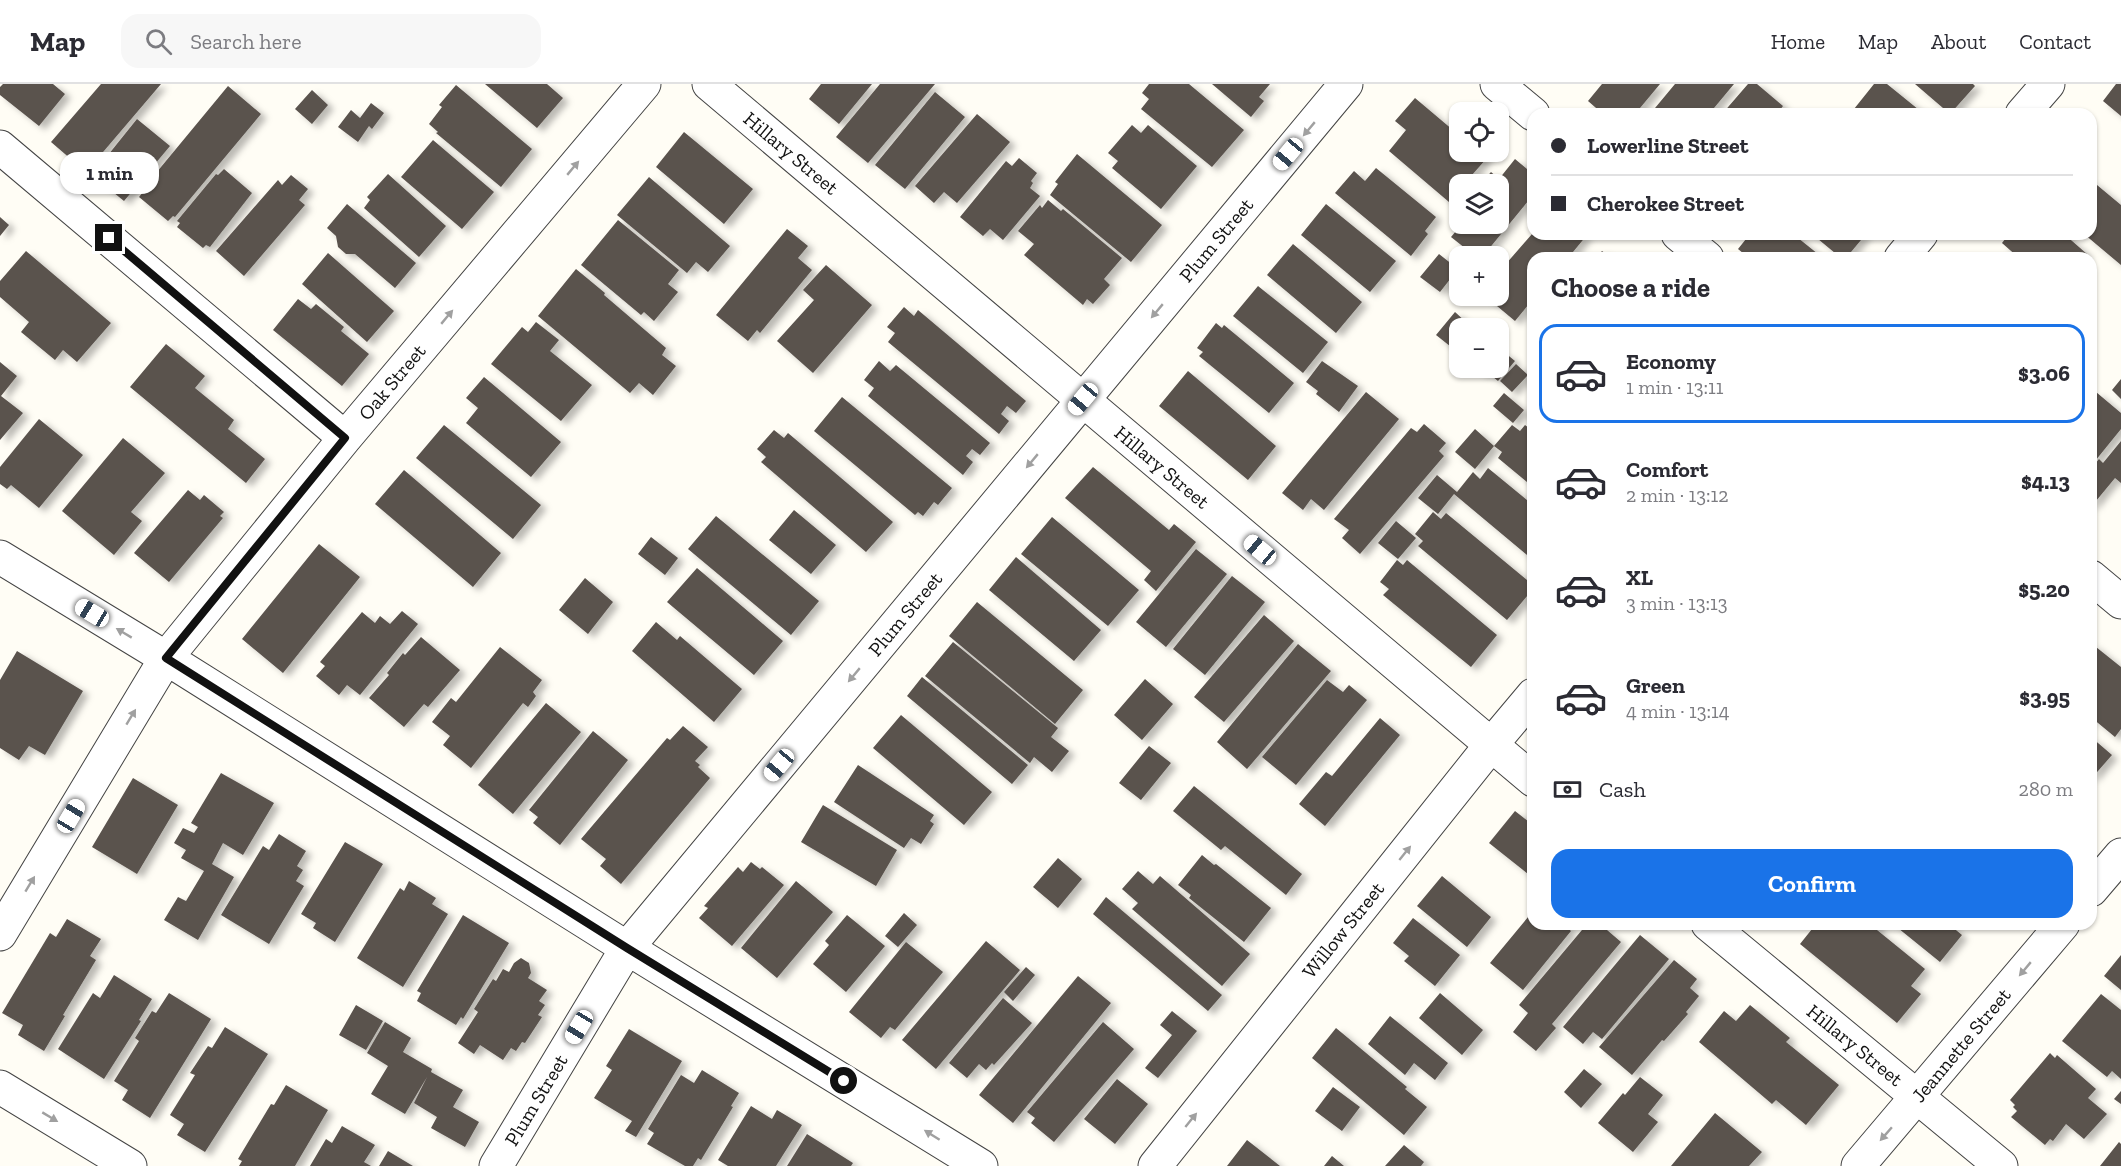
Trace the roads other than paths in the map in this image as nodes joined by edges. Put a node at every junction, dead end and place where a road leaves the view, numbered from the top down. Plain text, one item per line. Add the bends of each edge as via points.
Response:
1 (644, 84) edge
2 (709, 84) edge
3 (1346, 84) edge
4 (1497, 84) edge
5 (2048, 84) edge
6 (2027, 108) edge
7 (1527, 109) edge
8 (0, 147) edge
9 (1685, 240) edge
10 (1916, 240) edge
11 (1700, 252) edge
12 (1906, 252) edge
13 (1083, 399) junction
14 (345, 438) junction
15 (0, 557) edge
16 (2097, 582) edge
17 (2121, 602) edge
18 (166, 658) junction
19 (1527, 702) edge
20 (1491, 746) junction
21 (1527, 775) edge
22 (2121, 855) edge
23 (2097, 883) edge
24 (1715, 930) edge
25 (2058, 930) edge
26 (0, 934) edge
27 (627, 948) junction
28 (0, 1087) edge
29 (1918, 1097) junction
30 (130, 1166) edge
31 (496, 1166) edge
32 (981, 1166) edge
33 (1155, 1166) edge
34 (1858, 1166) edge
35 (2001, 1166) edge

14 -> 1 street, Oak Street
2 - 13 street, Hillary Street
3 -> 13 street, Plum Street
4 - 7 street
5 - 6 street
8 - 14 street
9 - 11 street
10 - 12 street
13 - 20 street, Hillary Street
13 -> 27 street, Plum Street
14 - 18 street, Oak Street
18 -> 15 street
16 - 17 street
26 -> 18 street, Oak Street
18 - 27 street
19 - 20 street, Willow Street
20 - 21 street, Hillary Street
33 -> 20 street, Willow Street
22 - 23 street
24 - 29 street, Hillary Street
25 -> 29 street, Jeannette Street
27 - 31 street, Plum Street
32 -> 27 street
28 -> 30 street
29 -> 34 street, Jeannette Street
29 - 35 street, Hillary Street

